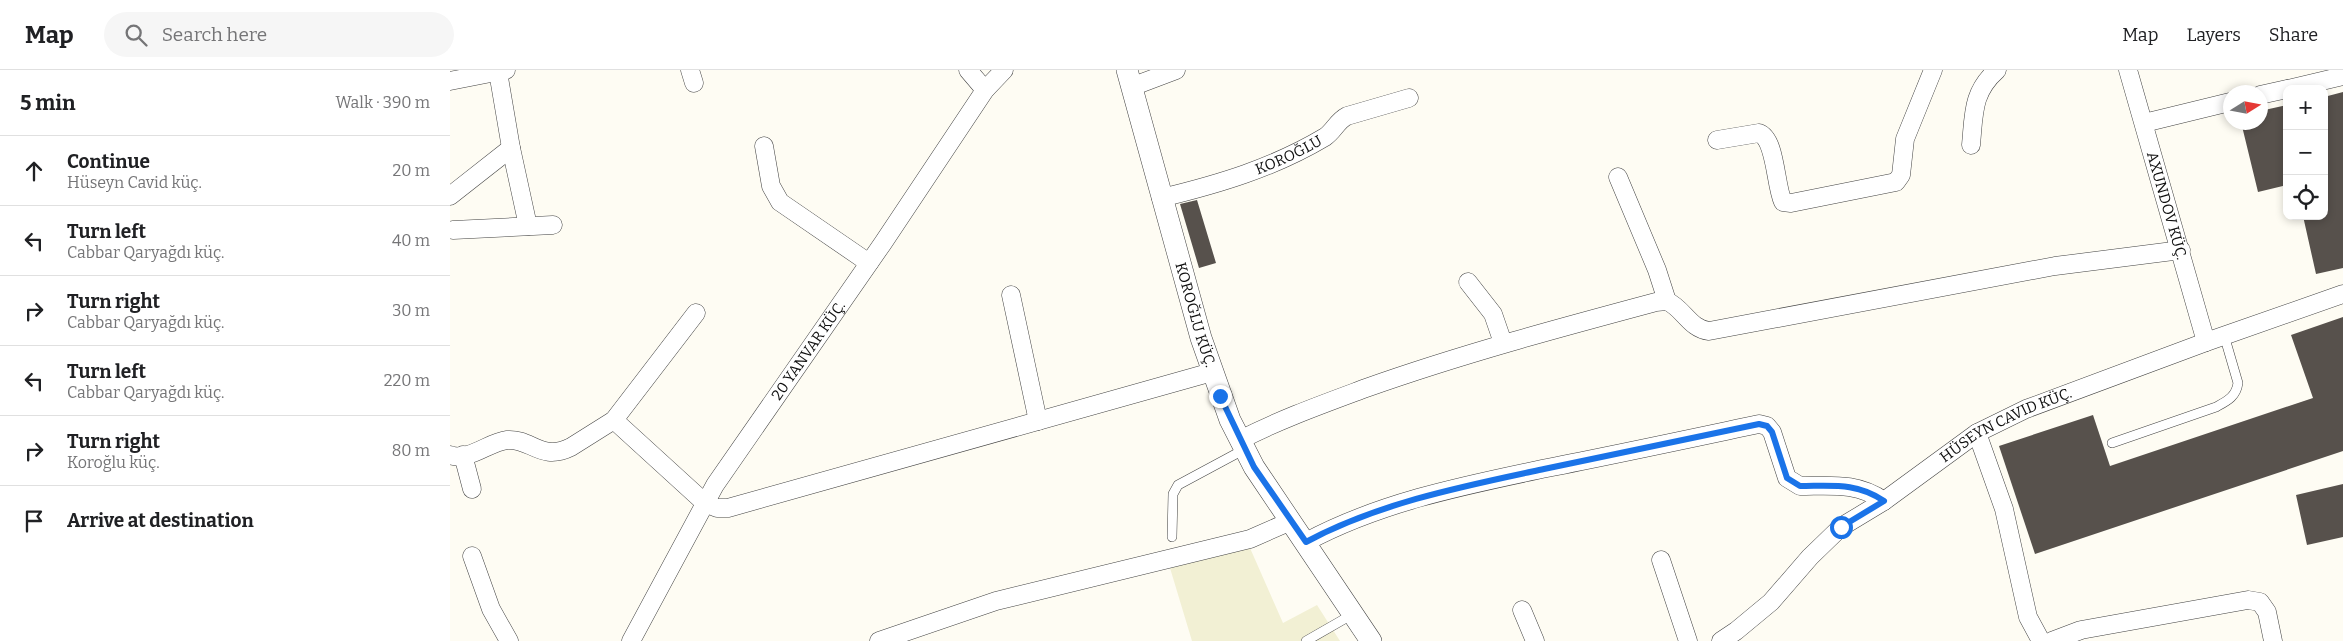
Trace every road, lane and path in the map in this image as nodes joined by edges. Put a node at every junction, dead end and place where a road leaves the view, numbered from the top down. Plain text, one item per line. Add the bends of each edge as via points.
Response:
1 (968, 70) edge
2 (1004, 70) edge
3 (1176, 70) edge
4 (1933, 70) edge
5 (1998, 70) edge
6 (2128, 70) edge
7 (502, 71) edge
8 (2343, 76) edge
9 (1129, 78) edge
10 (450, 81) edge
11 (2304, 85) edge
12 (985, 90) junction
13 (2283, 90) edge
14 (2268, 93) edge
15 (1409, 98) dead end
16 (2223, 104) edge
17 (2144, 123) junction
18 (1717, 140) dead end
19 (1971, 145) dead end
20 (764, 146) dead end
21 (511, 148) junction
22 (1618, 177) dead end
23 (450, 196) edge
24 (1161, 198) junction
25 (553, 225) dead end
26 (528, 226) junction
27 (453, 230) dead end
28 (2181, 250) junction
29 (869, 262) junction
30 (1468, 282) dead end
31 (2343, 294) edge
32 (1011, 295) dead end
33 (1667, 301) junction
34 (696, 313) dead end
35 (2224, 335) junction
36 (2206, 342) junction
37 (1503, 343) junction
38 (1212, 372) junction
39 (614, 420) junction
40 (1038, 421) junction
41 (1977, 433) junction
42 (2112, 443) dead end
43 (1243, 444) junction
44 (457, 455) edge
45 (472, 489) dead end
46 (1884, 501) junction
47 (705, 503) junction
48 (1291, 521) junction
49 (1172, 537) dead end
50 (1306, 542) junction
51 (472, 556) dead end
52 (1661, 560) dead end
53 (1522, 610) dead end
54 (1354, 614) junction
55 (509, 641) edge
56 (631, 641) edge
57 (879, 641) edge
58 (1306, 641) edge
59 (1371, 641) edge
60 (1535, 641) edge
61 (1688, 641) edge
62 (1720, 641) edge
63 (2041, 641) edge
64 (2052, 641) edge
65 (2272, 641) edge

1 - 12 street
2 - 12 street, 20 YANVAR KÜÇ.
3 - 9 street
4 - 18 street via 1905,139 1901,175 1896,182 1783,202 1770,144 1764,135 1759,133
5 - 19 street via 1982,86 1975,104
6 - 17 street, AXUNDOV KÜÇ.
7 - 10 street
7 - 21 street
8 - 11 street
9 - 24 street, KOROĞLU KÜÇ.
12 - 29 street, 20 YANVAR KÜÇ.
13 - 14 street
15 - 24 street, KOROĞLU via 1347,116 1338,121 1328,135 1257,170
16 - 17 street
17 - 28 street, AXUNDOV KÜÇ.
20 - 29 street via 771,186 780,202
21 - 23 street
21 - 26 street
22 - 33 street via 1658,270
24 - 38 street, KOROĞLU KÜÇ.
25 - 26 street
26 - 27 street
28 - 33 street via 2055,266 1709,332 1694,326 1677,306
28 - 36 street, AXUNDOV KÜÇ.
29 - 47 street, 20 YANVAR KÜÇ.
30 - 37 street via 1493,314
31 - 35 street, HÜSEYN CAVID KÜÇ.
32 - 40 street
33 - 37 street
34 - 39 street
35 - 36 street, HÜSEYN CAVID KÜÇ.
35 - 42 lane via 2238,383 2237,391 2229,401
36 - 41 street, HÜSEYN CAVID KÜÇ. via 2026,409
37 - 43 street via 1326,402 1276,422
38 - 40 street
38 - 43 street, KOROĞLU KÜÇ.
39 - 44 street via 564,450 545,452 508,440
39 - 47 street
40 - 47 street via 728,508
41 - 46 street, HÜSEYN CAVID KÜÇ.
41 - 63 street via 2004,510 2028,616
43 - 48 street, KOROĞLU KÜÇ.
43 - 49 lane via 1178,485 1173,494
44 - 45 street
46 - 50 street via 1860,488 1793,483 1787,478 1772,432 1759,424 1416,499 1354,519
46 - 62 street, HÜSEYN CAVID KÜÇ. via 1841,527 1771,602
47 - 56 street, 20 YANVAR KÜÇ.
48 - 50 street, KOROĞLU KÜÇ.
48 - 57 street via 1250,539 996,601
50 - 54 street, KOROĞLU KÜÇ.
51 - 55 street via 491,609
52 - 61 street
53 - 60 street
54 - 58 lane
54 - 59 street, KOROĞLU KÜÇ.
64 - 65 street via 2081,630 2248,600 2260,602 2267,612

